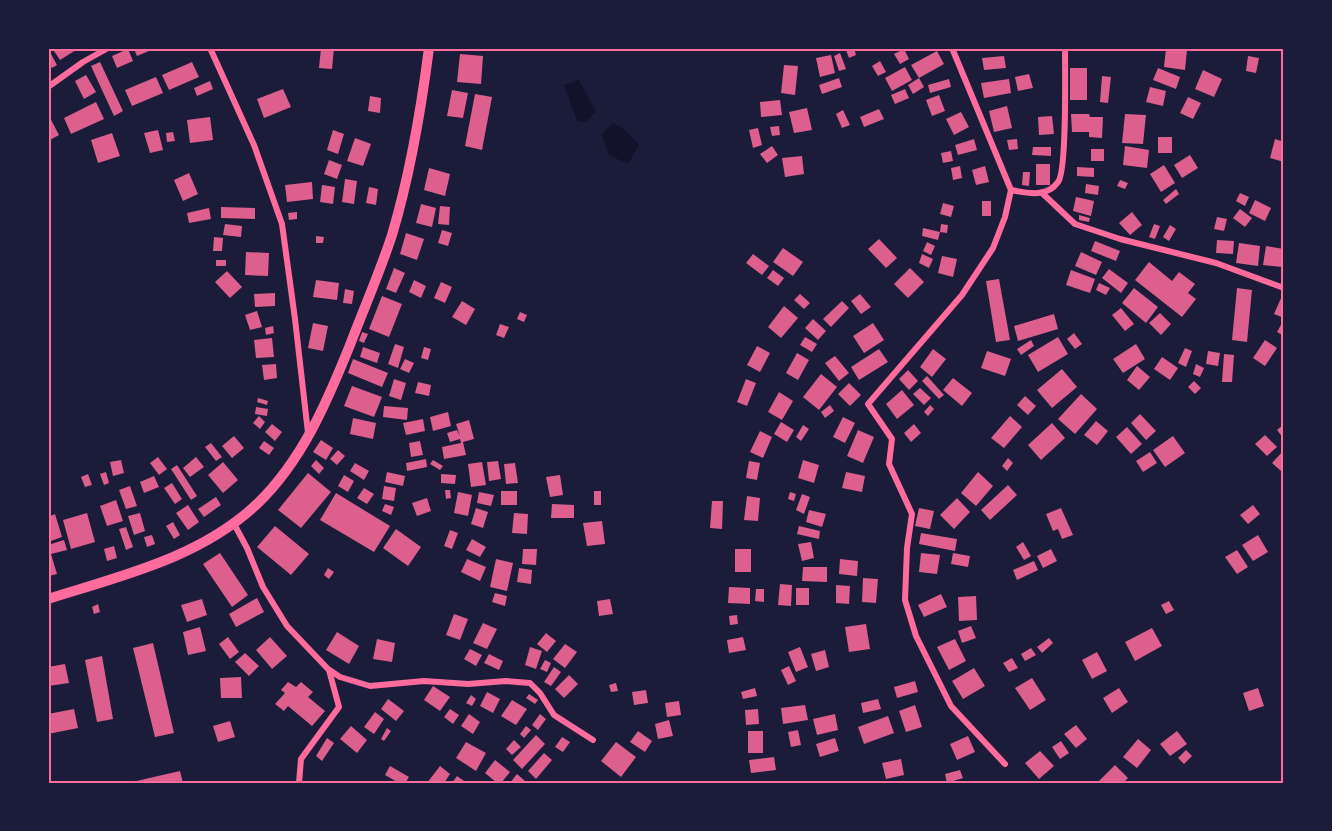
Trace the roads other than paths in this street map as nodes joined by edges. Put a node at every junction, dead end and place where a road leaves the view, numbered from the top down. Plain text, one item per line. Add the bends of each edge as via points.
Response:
1 (108, 48) edge
2 (210, 48) edge
3 (429, 48) edge
4 (952, 48) edge
5 (1065, 48) edge
6 (48, 87) edge
7 (1011, 190) junction
8 (1042, 193) junction
9 (1284, 288) edge
10 (308, 437) junction
11 (233, 522) junction
12 (48, 599) edge
13 (328, 669) junction
14 (593, 740) dead end
15 (1005, 764) dead end
16 (299, 783) edge

1 - 6 street
2 - 10 street via 254,146 282,224
3 - 10 main road via 415,134 392,234 341,367
4 - 7 street
5 - 8 street via 1060,181
7 - 8 street
7 - 15 street via 993,248 962,295 868,404 892,439 889,464 912,514 905,600 916,636 951,706
8 - 9 street via 1075,224 1216,263
10 - 11 main road via 276,483
11 - 12 main road via 149,567
11 - 13 street via 286,626
13 - 14 street via 370,686 424,681 530,683 554,715
13 - 16 street via 339,707 301,759

